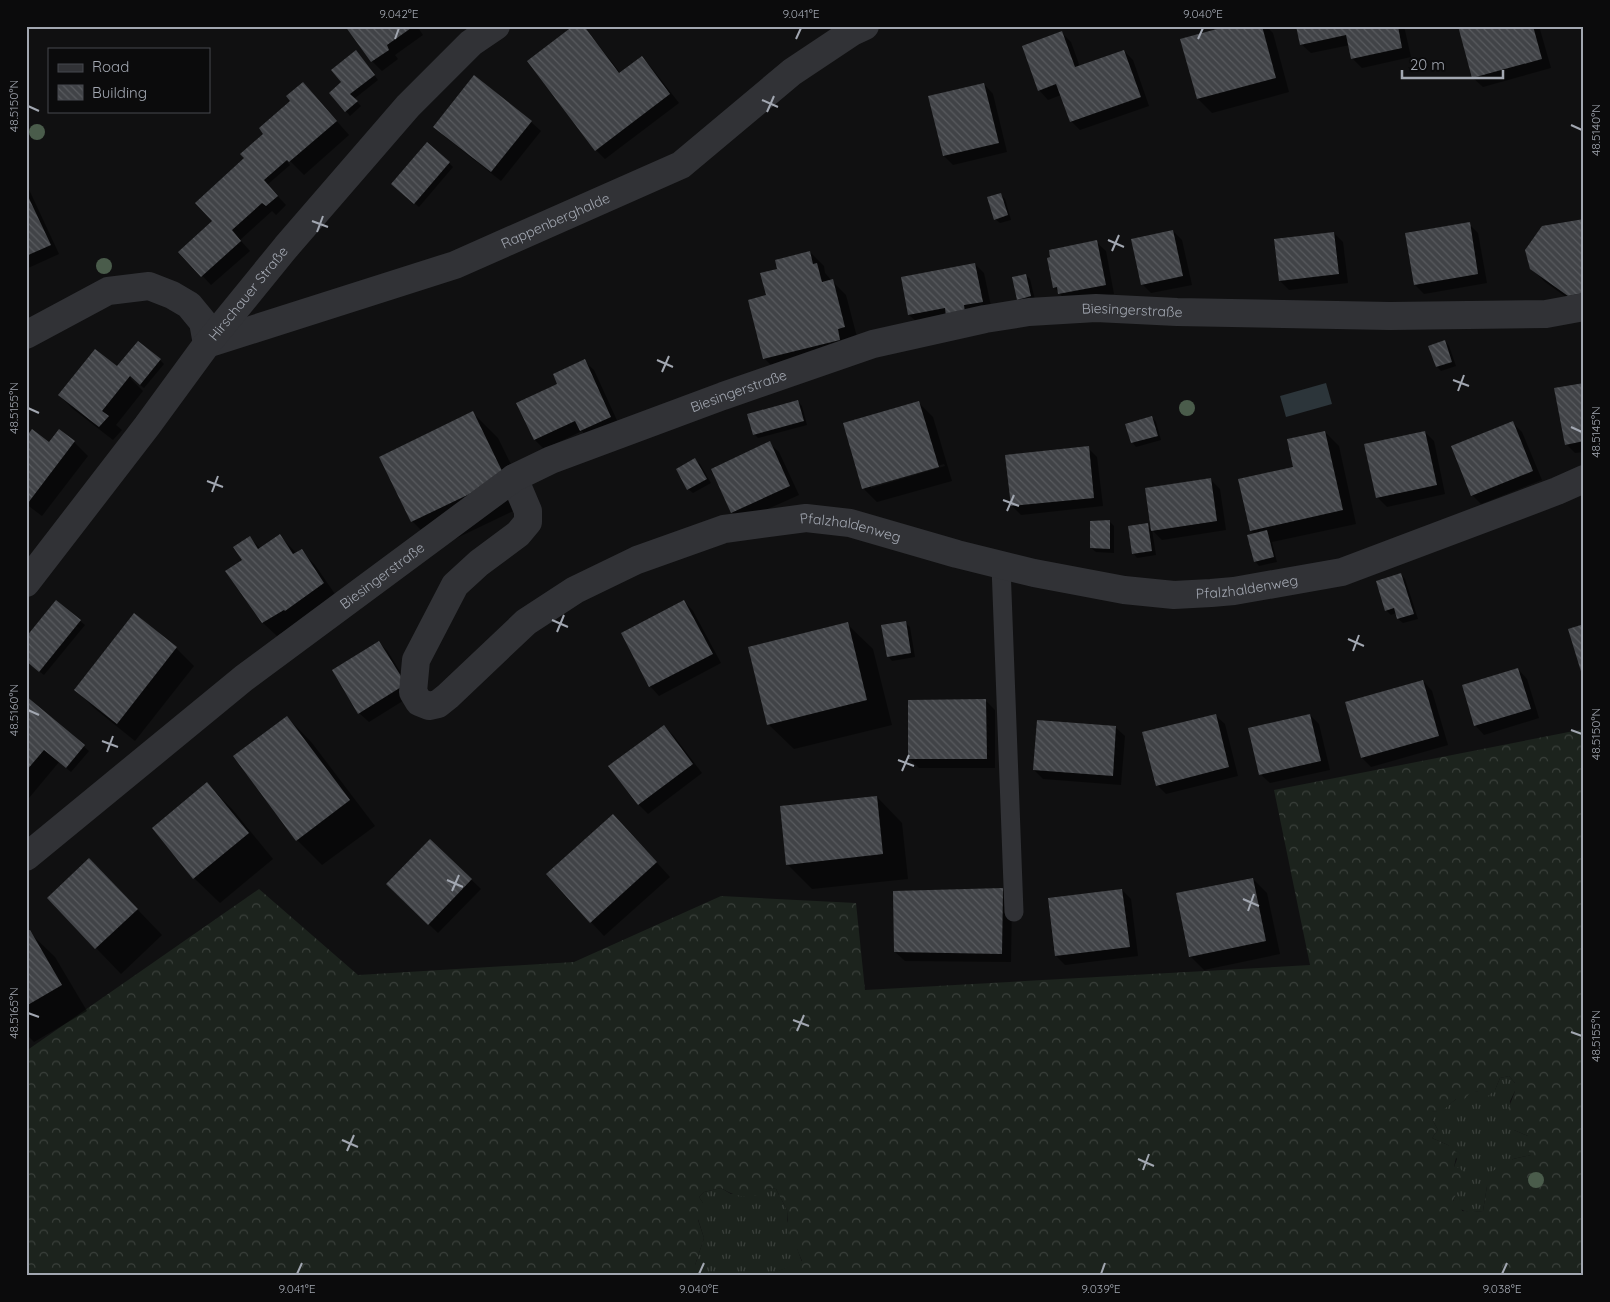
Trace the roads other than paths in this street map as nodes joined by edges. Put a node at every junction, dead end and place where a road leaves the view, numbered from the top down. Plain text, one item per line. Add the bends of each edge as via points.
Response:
1 (496, 26) edge
2 (865, 26) edge
3 (1584, 308) edge
4 (26, 335) edge
5 (208, 344) junction
6 (514, 478) junction
7 (1584, 480) edge
8 (1001, 566) junction
9 (26, 583) edge
10 (26, 857) edge
11 (1014, 912) dead end

1 - 5 street, Hirschauer Straße via 471,43 408,106 286,247
2 - 5 street, Rappenberghalde via 792,72 681,165 455,265
3 - 6 street, Biesingerstraße via 1546,314 1390,316 1096,308 1012,314 873,344 551,460
4 - 5 street via 108,292 149,286 189,305 203,322
5 - 9 street, Hirschauer Straße
6 - 8 street, Pfalzhaldenweg via 528,512 528,522 518,534 478,563 455,585 416,660 413,692 419,702 429,706 448,696 526,622 575,590 637,560 724,529 806,518 850,523
6 - 10 street, Biesingerstraße via 244,678
7 - 8 street, Pfalzhaldenweg via 1342,572 1234,591 1174,595 1124,590
8 - 11 lane

